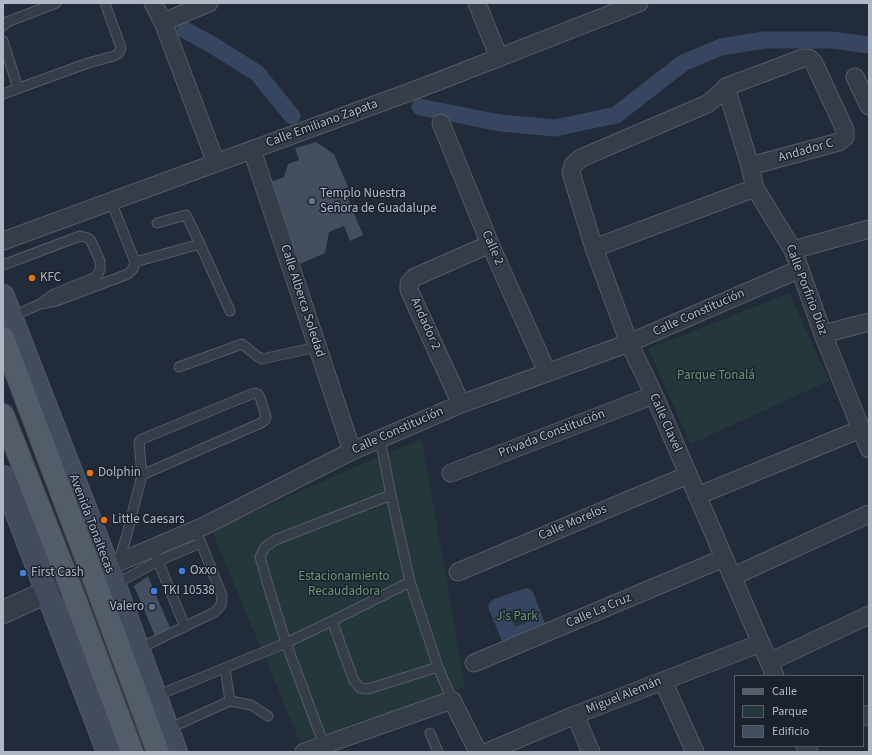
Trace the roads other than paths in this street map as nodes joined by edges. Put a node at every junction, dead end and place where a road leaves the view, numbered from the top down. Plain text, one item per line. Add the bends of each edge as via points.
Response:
1 (56, 3) edge
2 (105, 3) edge
3 (153, 3) edge
4 (209, 3) edge
5 (477, 3) edge
6 (639, 3) edge
7 (163, 22) junction
8 (3, 26) edge
9 (3, 41) edge
10 (500, 58) junction
11 (856, 76) dead end
12 (726, 87) junction
13 (18, 88) junction
14 (3, 94) edge
15 (869, 106) edge
16 (441, 123) dead end
17 (252, 150) junction
18 (216, 163) junction
19 (750, 166) junction
20 (755, 188) junction
21 (111, 201) junction
22 (157, 222) dead end
23 (869, 229) edge
24 (3, 242) edge
25 (200, 244) junction
26 (490, 244) junction
27 (594, 248) junction
28 (793, 250) junction
29 (135, 262) junction
30 (3, 265) edge
31 (800, 268) junction
32 (3, 296) edge
33 (40, 304) junction
34 (230, 311) dead end
35 (11, 317) junction
36 (869, 322) edge
37 (823, 334) junction
38 (3, 338) edge
39 (629, 343) junction
40 (317, 347) junction
41 (179, 367) dead end
42 (547, 372) junction
43 (654, 395) junction
44 (460, 404) junction
45 (3, 416) edge
46 (862, 429) junction
47 (380, 439) junction
48 (869, 449) edge
49 (352, 451) junction
50 (451, 473) dead end
51 (142, 475) junction
52 (688, 475) junction
53 (3, 477) edge
54 (391, 495) junction
55 (697, 496) junction
56 (869, 514) edge
57 (198, 536) junction
58 (156, 555) junction
59 (724, 558) junction
60 (108, 572) junction
61 (458, 572) dead end
62 (732, 577) junction
63 (69, 582) junction
64 (410, 582) junction
65 (47, 592) junction
66 (3, 612) edge
67 (869, 615) edge
68 (332, 622) junction
69 (184, 627) junction
70 (286, 643) junction
71 (761, 644) junction
72 (138, 648) junction
73 (474, 663) dead end
74 (438, 667) junction
75 (225, 668) junction
76 (772, 669) edge
77 (663, 681) junction
78 (156, 696) junction
79 (452, 700) junction
80 (230, 701) junction
81 (268, 716) dead end
82 (575, 716) junction
83 (168, 729) junction
84 (430, 733) dead end
85 (324, 745) junction
86 (108, 752) edge
87 (132, 752) edge
88 (158, 752) edge
89 (176, 752) edge
90 (304, 752) edge
91 (438, 752) edge
92 (478, 752) edge
93 (487, 752) edge
94 (591, 752) edge
95 (695, 752) edge

1 - 8 lane via 7,22
2 - 13 lane via 121,48 119,53
3 - 7 street
4 - 7 street
5 - 10 street
6 - 10 street, Calle Emiliano Zapata
7 - 18 street
9 - 13 lane
10 - 17 street, Calle Emiliano Zapata
11 - 15 street
12 - 19 street, Calle Porfirio Díaz
12 - 19 street, Andador C via 809,58 845,130 845,137 839,142
12 - 27 street, Calle Clavel via 707,104 581,158 573,165 570,173
13 - 14 lane
16 - 26 street, Calle 2
17 - 18 street, Calle Emiliano Zapata
17 - 40 street, Calle Alberca Soledad
18 - 21 street, Calle Emiliano Zapata
19 - 20 street, Calle Porfirio Díaz
20 - 27 street
20 - 28 street, Calle Porfirio Díaz
21 - 24 street, Calle Emiliano Zapata
21 - 29 lane
22 - 25 lane via 186,215
23 - 28 street
25 - 29 lane
25 - 34 lane
26 - 42 street, Calle 2
26 - 44 street, Andador 2 via 415,277 409,283 409,290
27 - 39 street, Calle Clavel
28 - 31 street, Calle Porfirio Díaz
29 - 33 lane via 128,274 56,301
30 - 33 lane via 80,236 91,241 100,261 100,270 96,277 54,294
31 - 37 street, Calle Porfirio Díaz
31 - 39 street, Calle Constitución
32 - 35 main road, Avenida Tonaltecas
33 - 35 lane
35 - 60 main road, Avenida Tonaltecas
36 - 37 street
37 - 46 street, Calle Porfirio Díaz
38 - 60 main road, Avenida Tonaltecas
39 - 42 street, Calle Constitución
39 - 43 street, Calle Clavel
40 - 41 lane via 262,358 242,344
40 - 49 street, Calle Alberca Soledad
42 - 44 street, Calle Constitución
43 - 50 street, Privada Constitución
43 - 52 street, Calle Clavel
44 - 47 street, Calle Constitución
45 - 63 main road
46 - 48 street, Calle Porfirio Díaz
46 - 55 street
47 - 49 street, Calle Constitución
47 - 54 lane
49 - 57 street, Calle Constitución
51 - 51 lane via 261,423 266,417 258,394 254,393 142,439 139,442
51 - 60 lane via 126,538
52 - 55 street, Calle Clavel
52 - 61 street, Calle Morelos
53 - 65 main road
54 - 64 lane
54 - 70 lane via 275,540 265,547 260,557
55 - 59 street, Calle Clavel
56 - 62 street
57 - 58 street, Calle Constitución
57 - 69 lane via 222,596 221,605 215,612
58 - 60 street, Calle Constitución
58 - 60 lane
58 - 69 lane
59 - 62 street, Calle Clavel
59 - 73 street, Calle La Cruz
60 - 63 street, Calle Constitución
60 - 72 main road, Avenida Tonaltecas
60 - 88 main road, Avenida Tonaltecas
62 - 71 street, Calle Clavel
63 - 65 street, Calle Constitución
63 - 87 main road
64 - 68 lane
64 - 74 lane
65 - 66 street, Calle Constitución
65 - 86 main road
67 - 76 street
68 - 70 lane
68 - 74 lane via 354,681 360,688 368,689
69 - 72 lane
70 - 75 lane
70 - 85 lane
71 - 76 street, Calle Clavel
71 - 77 street, Miguel Alemán
72 - 78 main road, Avenida Tonaltecas
74 - 79 lane
75 - 78 lane
75 - 80 lane
77 - 82 street, Miguel Alemán
77 - 95 street
78 - 83 main road, Avenida Tonaltecas
79 - 85 street
79 - 92 street
80 - 81 lane via 250,705
80 - 83 lane
82 - 93 street, Miguel Alemán
82 - 94 street
83 - 89 main road, Avenida Tonaltecas
84 - 91 lane
85 - 90 street

